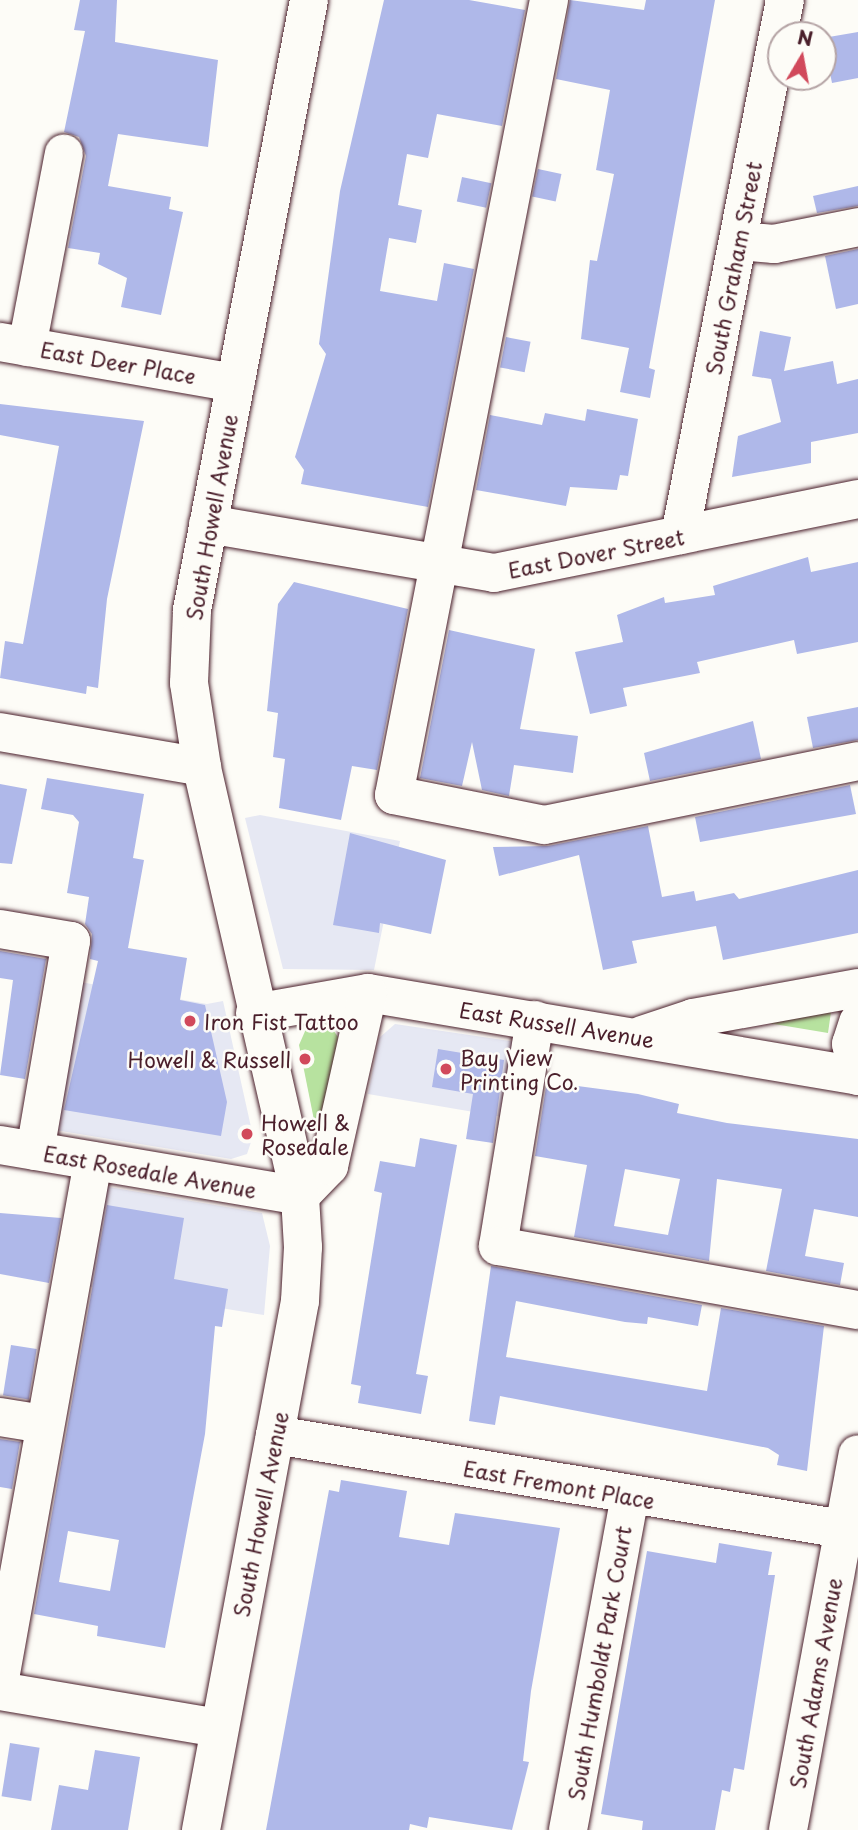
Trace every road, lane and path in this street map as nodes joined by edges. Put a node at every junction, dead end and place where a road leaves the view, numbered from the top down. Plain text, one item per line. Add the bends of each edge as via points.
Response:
1 (309, 0) edge
2 (549, 0) edge
3 (785, 0) edge
4 (64, 153) dead end
5 (858, 227) edge
6 (739, 241) junction
7 (14, 345) edge
8 (235, 383) junction
9 (858, 499) edge
10 (208, 524) junction
11 (680, 535) junction
12 (440, 564) junction
13 (0, 732) edge
14 (858, 761) edge
15 (202, 767) junction
16 (0, 929) edge
17 (858, 988) edge
18 (368, 993) junction
19 (255, 1013) junction
20 (536, 1020) junction
21 (858, 1022) edge
22 (636, 1037) junction
23 (858, 1076) edge
24 (17, 1148) edge
25 (93, 1161) junction
26 (300, 1196) junction
27 (858, 1310) edge
28 (0, 1417) edge
29 (43, 1424) junction
30 (275, 1435) junction
31 (858, 1454) edge
32 (630, 1496) junction
33 (844, 1529) junction
34 (0, 1679) edge
35 (0, 1690) edge
36 (219, 1728) junction
37 (201, 1830) edge
38 (568, 1830) edge
39 (788, 1830) edge

1 - 8 street, South Howell Avenue
2 - 12 street
3 - 6 street, South Graham Street
4 - 7 street
5 - 6 street via 774,244
6 - 11 street, South Graham Street
7 - 8 street, East Deer Place
8 - 10 street, South Howell Avenue
9 - 11 street, East Dover Street
10 - 12 street, East Dover Street
10 - 15 street, South Howell Avenue via 192,610 189,683
11 - 12 street, East Dover Street via 494,573
12 - 14 street via 394,795 544,825
13 - 15 street
15 - 19 street, South Howell Avenue
16 - 24 street via 72,942
17 - 22 street via 693,1018
18 - 19 street, East Russell Avenue
18 - 20 street, East Russell Avenue
18 - 26 street via 329,1166
19 - 26 street, South Howell Avenue
20 - 22 street, East Russell Avenue
20 - 27 street via 498,1246
21 - 23 street via 850,1044
22 - 23 street, East Russell Avenue
24 - 25 street, East Rosedale Avenue
25 - 26 street, East Rosedale Avenue
25 - 29 street
26 - 30 street, South Howell Avenue via 300,1301
28 - 29 street
29 - 34 street
30 - 32 street, East Fremont Place
30 - 36 street, South Howell Avenue
31 - 33 street, South Adams Avenue
32 - 33 street, East Fremont Place
32 - 38 street, South Humboldt Park Court
33 - 39 street, South Adams Avenue
35 - 36 street
36 - 37 street, South Howell Avenue

